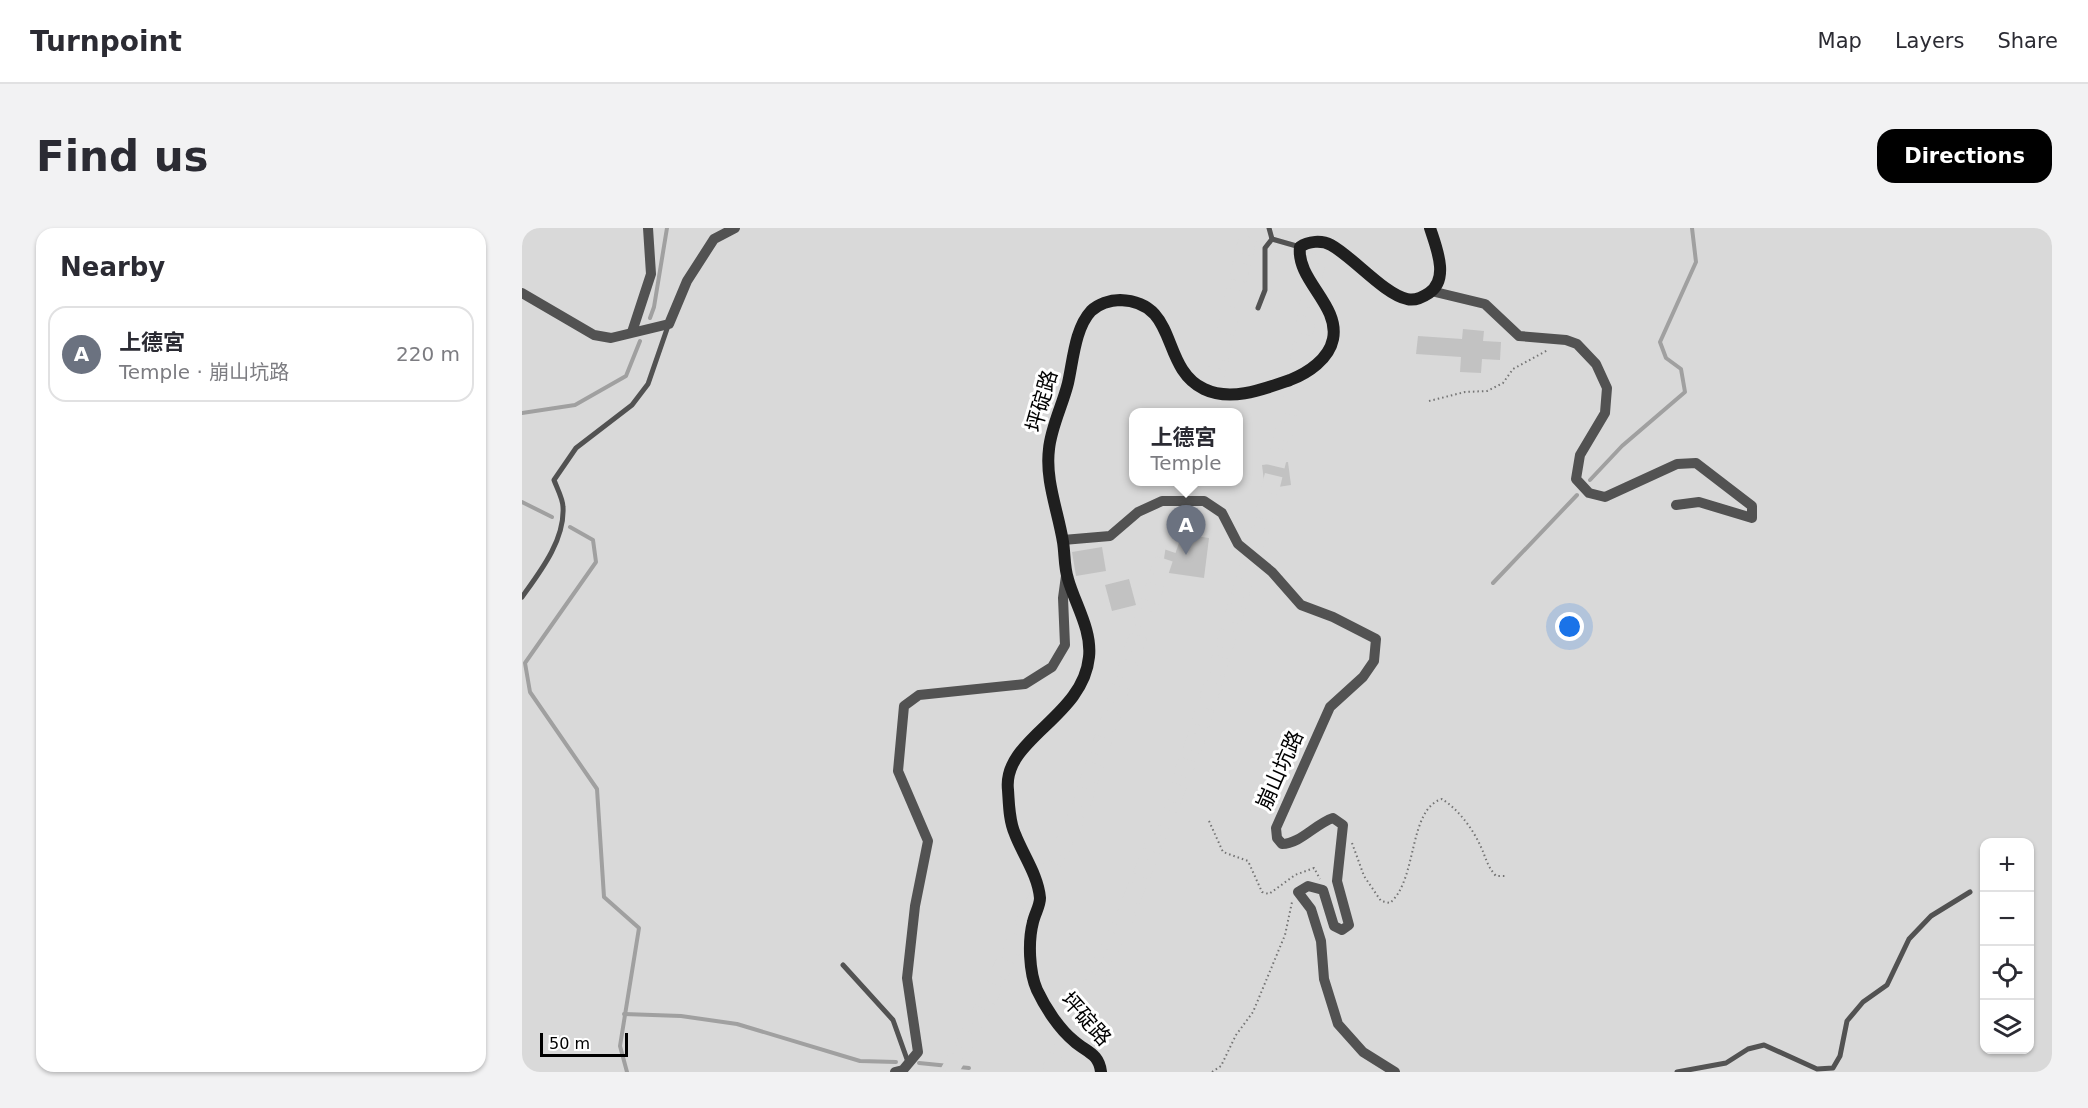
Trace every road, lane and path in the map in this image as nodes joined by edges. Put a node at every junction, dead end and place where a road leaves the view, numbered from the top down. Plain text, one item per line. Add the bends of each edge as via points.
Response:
1 (648, 228) edge
2 (735, 228) edge
3 (1269, 228) edge
4 (1430, 228) edge
5 (1272, 239) junction
6 (1300, 247) junction
7 (1431, 291) junction
8 (522, 293) edge
9 (1258, 308) dead end
10 (669, 324) junction
11 (632, 332) junction
12 (1548, 350) dead end
13 (1429, 401) dead end
14 (1676, 505) dead end
15 (1063, 540) junction
16 (1066, 576) junction
17 (522, 597) edge
18 (1209, 821) dead end
19 (1343, 825) junction
20 (1507, 876) dead end
21 (1323, 890) junction
22 (1298, 892) junction
23 (1970, 892) dead end
24 (843, 965) dead end
25 (908, 1062) junction
26 (895, 1072) edge
27 (1101, 1072) edge
28 (1212, 1072) edge
29 (1395, 1072) edge
30 (1677, 1072) edge

1 - 11 street via 651,274
2 - 10 street via 714,239 687,281
3 - 5 lane
4 - 7 main road via 1440,261 1440,277
5 - 6 lane
5 - 9 lane via 1265,248 1265,290
6 - 7 main road via 1314,242 1329,243 1404,299
6 - 15 main road, 坪碇路 via 1303,265 1335,329 1332,343 1330,351 1309,370 1265,389 1242,394 1217,393 1198,385 1168,344 1159,316 1138,302 1115,300 1091,311 1081,329 1048,447 1048,472
7 - 14 street via 1485,304 1519,336 1577,344 1596,364 1607,388 1605,413 1580,455 1576,479 1589,494 1605,497 1677,464 1696,463 1752,506 1752,518 1699,502
8 - 11 street via 594,335 611,338
10 - 11 street
10 - 17 lane via 648,384 632,405 576,448 554,480 564,506 559,534
12 - 13 path via 1513,369 1503,383 1487,391
15 - 16 main road, 坪碇路
15 - 19 street, 崩山坑路 via 1110,536 1138,512 1162,501 1204,501 1222,513 1238,544 1272,572 1301,605 1376,639 1374,661 1363,677 1330,706 1276,828 1277,838 1282,844 1291,844 1333,818
16 - 25 street via 1065,645 1052,667 1025,684 919,695 904,706 898,771 928,841 915,906 907,978 918,1052
16 - 27 main road, 坪碇路 via 1089,639 1082,686 1017,753 1007,773 1007,785 1013,830 1038,884 1040,902 1030,937 1036,989 1056,1021 1074,1041 1094,1054
18 - 21 path via 1223,852 1248,861 1262,892 1269,894 1295,875 1314,868
19 - 20 path via 1364,876 1380,901 1390,903 1399,896 1424,811 1442,799 1454,807 1480,845 1488,867 1496,876
19 - 21 street via 1337,881 1349,925 1342,930 1334,926
21 - 22 street via 1308,886
22 - 28 path via 1253,1012 1221,1066
22 - 29 street via 1311,909 1321,941 1324,978 1338,1024 1363,1052
23 - 30 lane via 1930,916 1909,939 1887,985 1863,1002 1847,1021 1840,1056 1833,1068 1817,1069 1764,1045 1748,1049 1726,1063
24 - 25 lane via 893,1020
25 - 26 street via 903,1070

